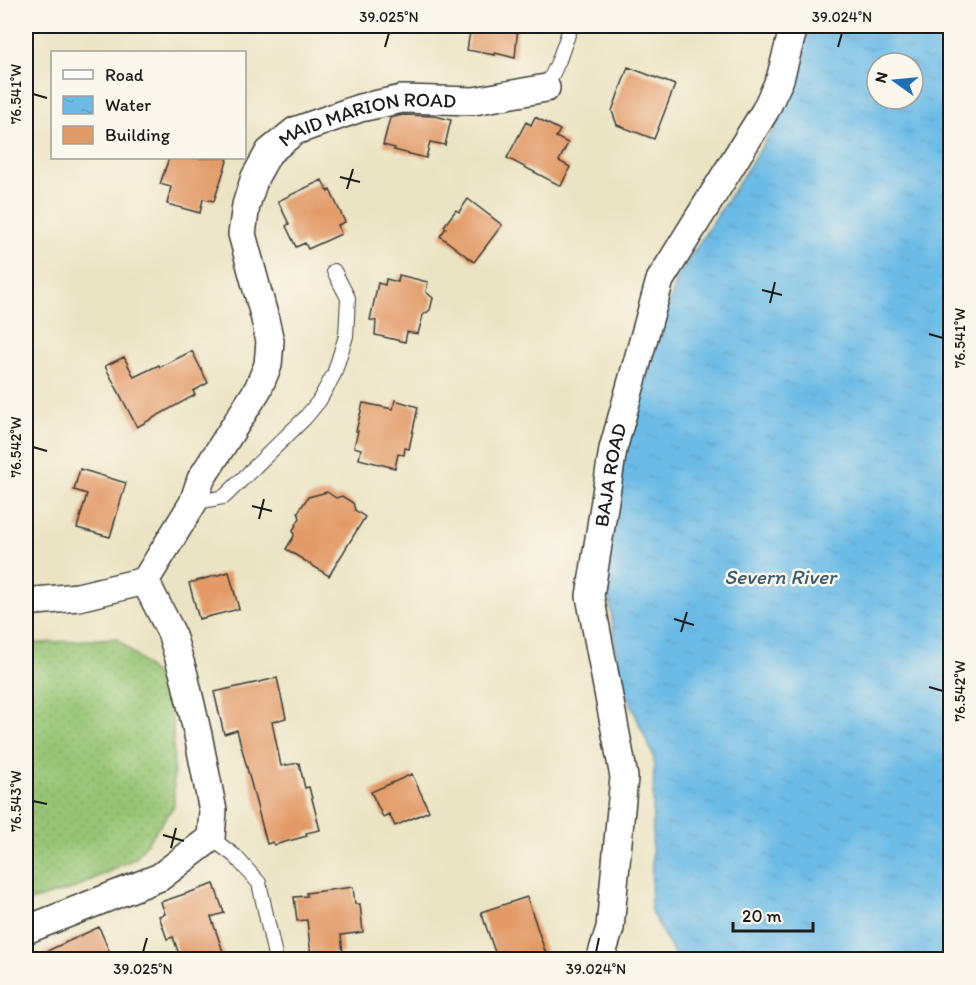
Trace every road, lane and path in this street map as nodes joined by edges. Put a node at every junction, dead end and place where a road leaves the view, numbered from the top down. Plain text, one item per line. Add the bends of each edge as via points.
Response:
1 (571, 26) edge
2 (794, 26) edge
3 (546, 88) joint
4 (334, 271) dead end
5 (194, 503) junction
6 (145, 580) junction
7 (26, 602) edge
8 (211, 838) junction
9 (26, 930) edge
10 (276, 960) edge
11 (600, 960) edge

1 - 3 lane
2 - 11 street, BAJA ROAD via 780,79 765,111 660,280 613,449 590,596 624,777 610,928
3 - 5 street, MAID MARION ROAD via 474,101 402,99 371,106 295,131 269,152 246,204 242,234 270,341 268,365 258,389 201,479
4 - 5 lane via 348,298 346,336 334,374 319,401 224,497
5 - 6 street, MAID MARION ROAD
6 - 7 street via 78,597
6 - 8 street via 171,632 184,675 213,811
8 - 9 street via 160,877
8 - 10 lane via 235,856 259,883

